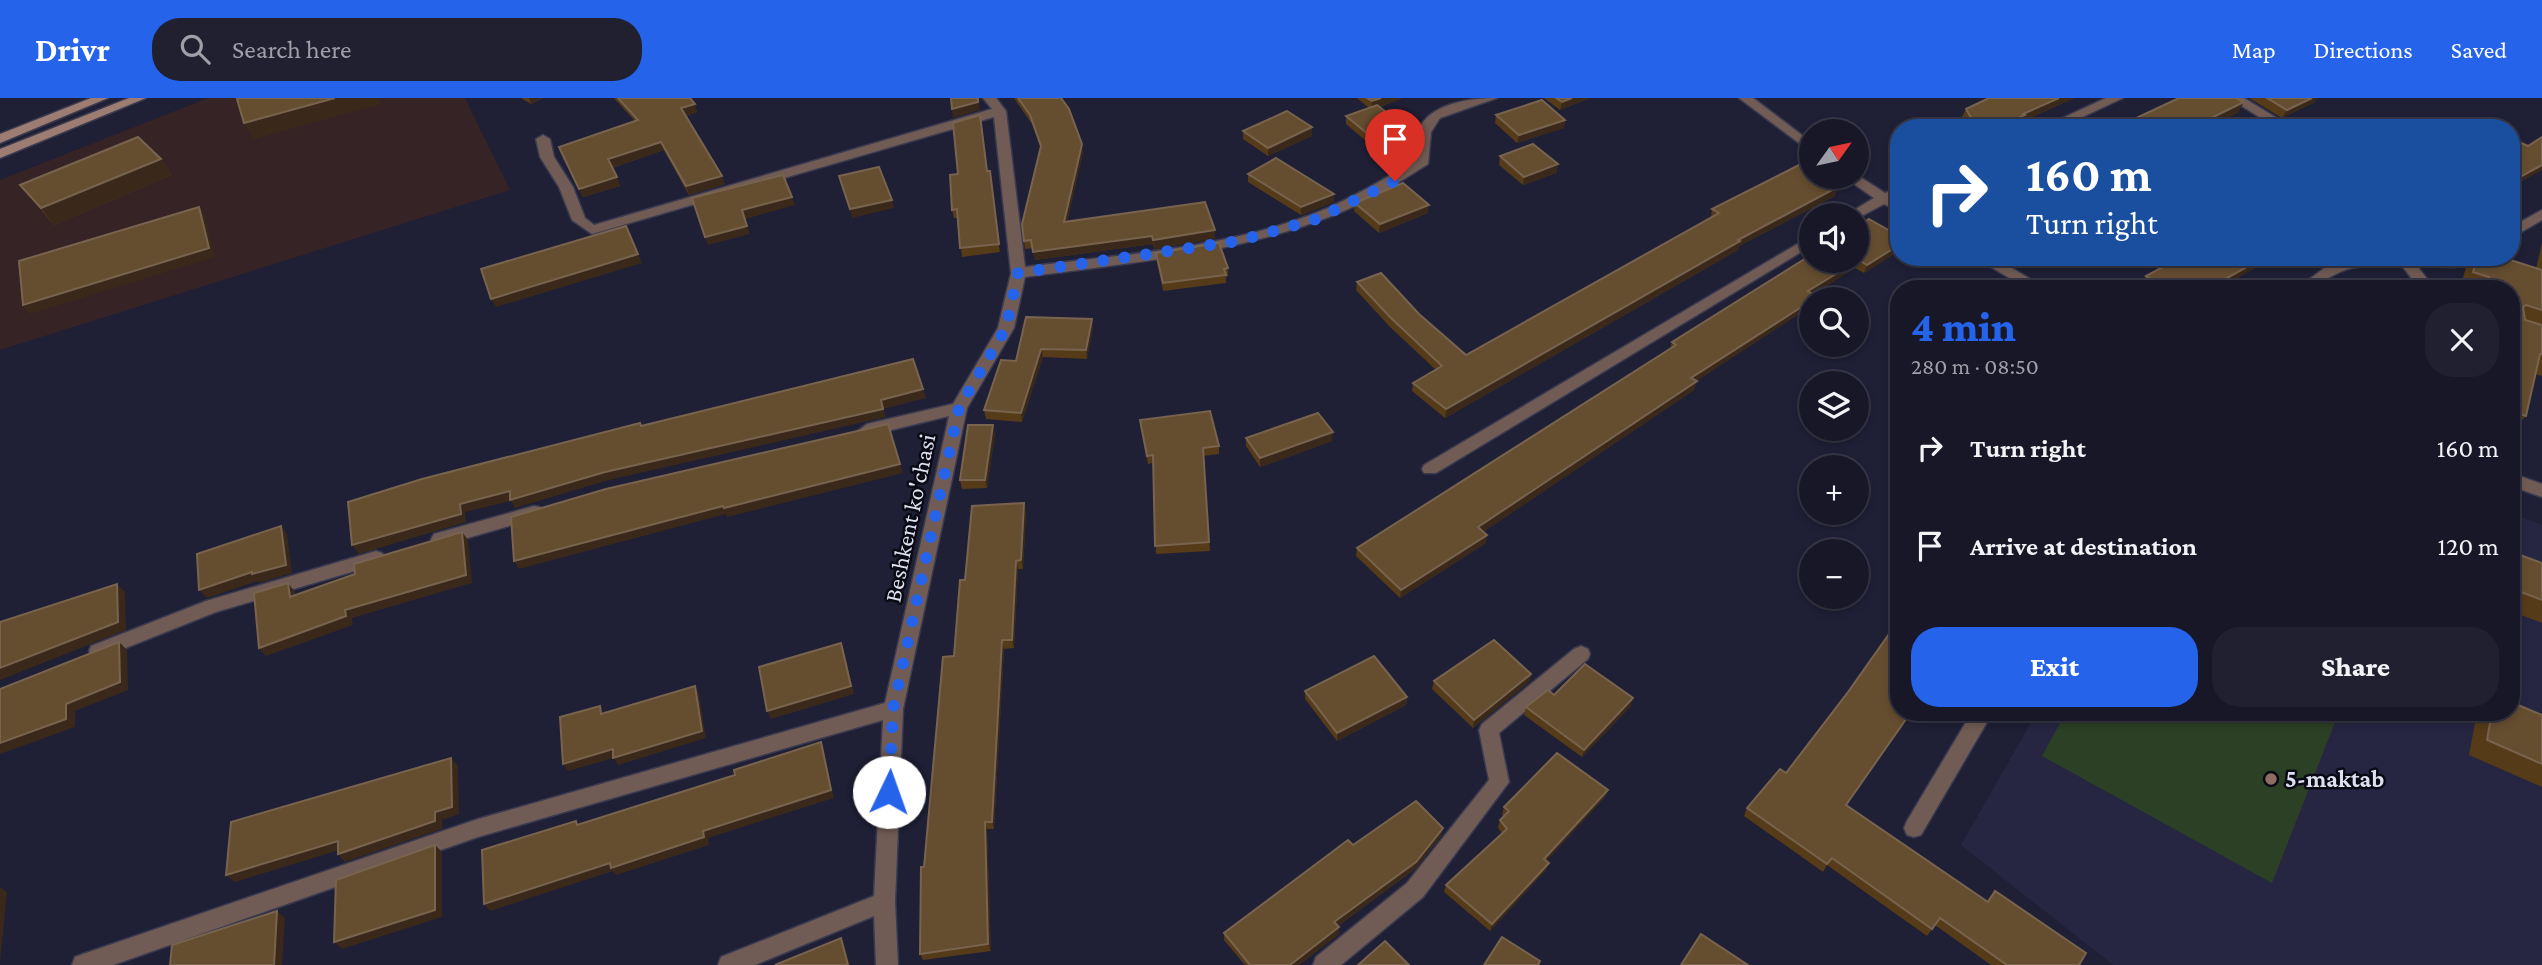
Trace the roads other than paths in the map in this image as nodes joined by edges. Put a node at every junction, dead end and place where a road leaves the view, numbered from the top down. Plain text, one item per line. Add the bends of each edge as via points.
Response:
1 (102, 98) edge
2 (140, 98) edge
3 (1492, 98) edge
4 (1745, 98) edge
5 (2118, 98) edge
6 (2235, 98) edge
7 (994, 105) edge
8 (2068, 119) edge
9 (2271, 119) edge
10 (0, 139) edge
11 (542, 139) dead end
12 (1799, 139) edge
13 (0, 153) edge
14 (1869, 189) edge
15 (1890, 194) edge
16 (1881, 198) junction
17 (1890, 203) edge
18 (1869, 205) edge
19 (2540, 218) edge
20 (2520, 229) edge
21 (1799, 247) edge
22 (1998, 266) edge
23 (2345, 266) edge
24 (2409, 266) edge
25 (1018, 273) junction
26 (2023, 280) edge
27 (2317, 280) edge
28 (2421, 280) edge
29 (959, 408) junction
30 (852, 433) edge
31 (1430, 469) dead end
32 (2520, 482) edge
33 (2542, 491) edge
34 (557, 505) edge
35 (424, 544) edge
36 (398, 552) edge
37 (1581, 654) dead end
38 (87, 655) edge
39 (893, 709) junction
40 (1978, 721) edge
41 (1914, 828) dead end
42 (884, 902) junction
43 (83, 965) edge
44 (729, 965) edge
45 (887, 965) edge
46 (1324, 965) edge

1 - 10 main road
2 - 13 main road
3 - 25 street via 1435,116 1424,132 1423,161 1395,181 1314,220 1238,241
4 - 12 street
5 - 8 street
6 - 9 street
7 - 11 street via 592,230 579,220
7 - 25 street, Beshkent ko'chasi
14 - 16 street
15 - 16 street
16 - 17 street
16 - 18 street
19 - 20 street
21 - 31 street
22 - 26 street
23 - 27 street
24 - 28 street
25 - 29 street, Beshkent ko'chasi via 1006,328
29 - 30 street
29 - 39 street, Beshkent ko'chasi
32 - 33 street
34 - 35 street
36 - 38 street via 212,606
37 - 46 street via 1489,730 1499,782 1415,890
39 - 42 street, Beshkent ko'chasi
39 - 43 street via 478,828
40 - 41 street
42 - 44 street
42 - 45 street, Beshkent ko'chasi

